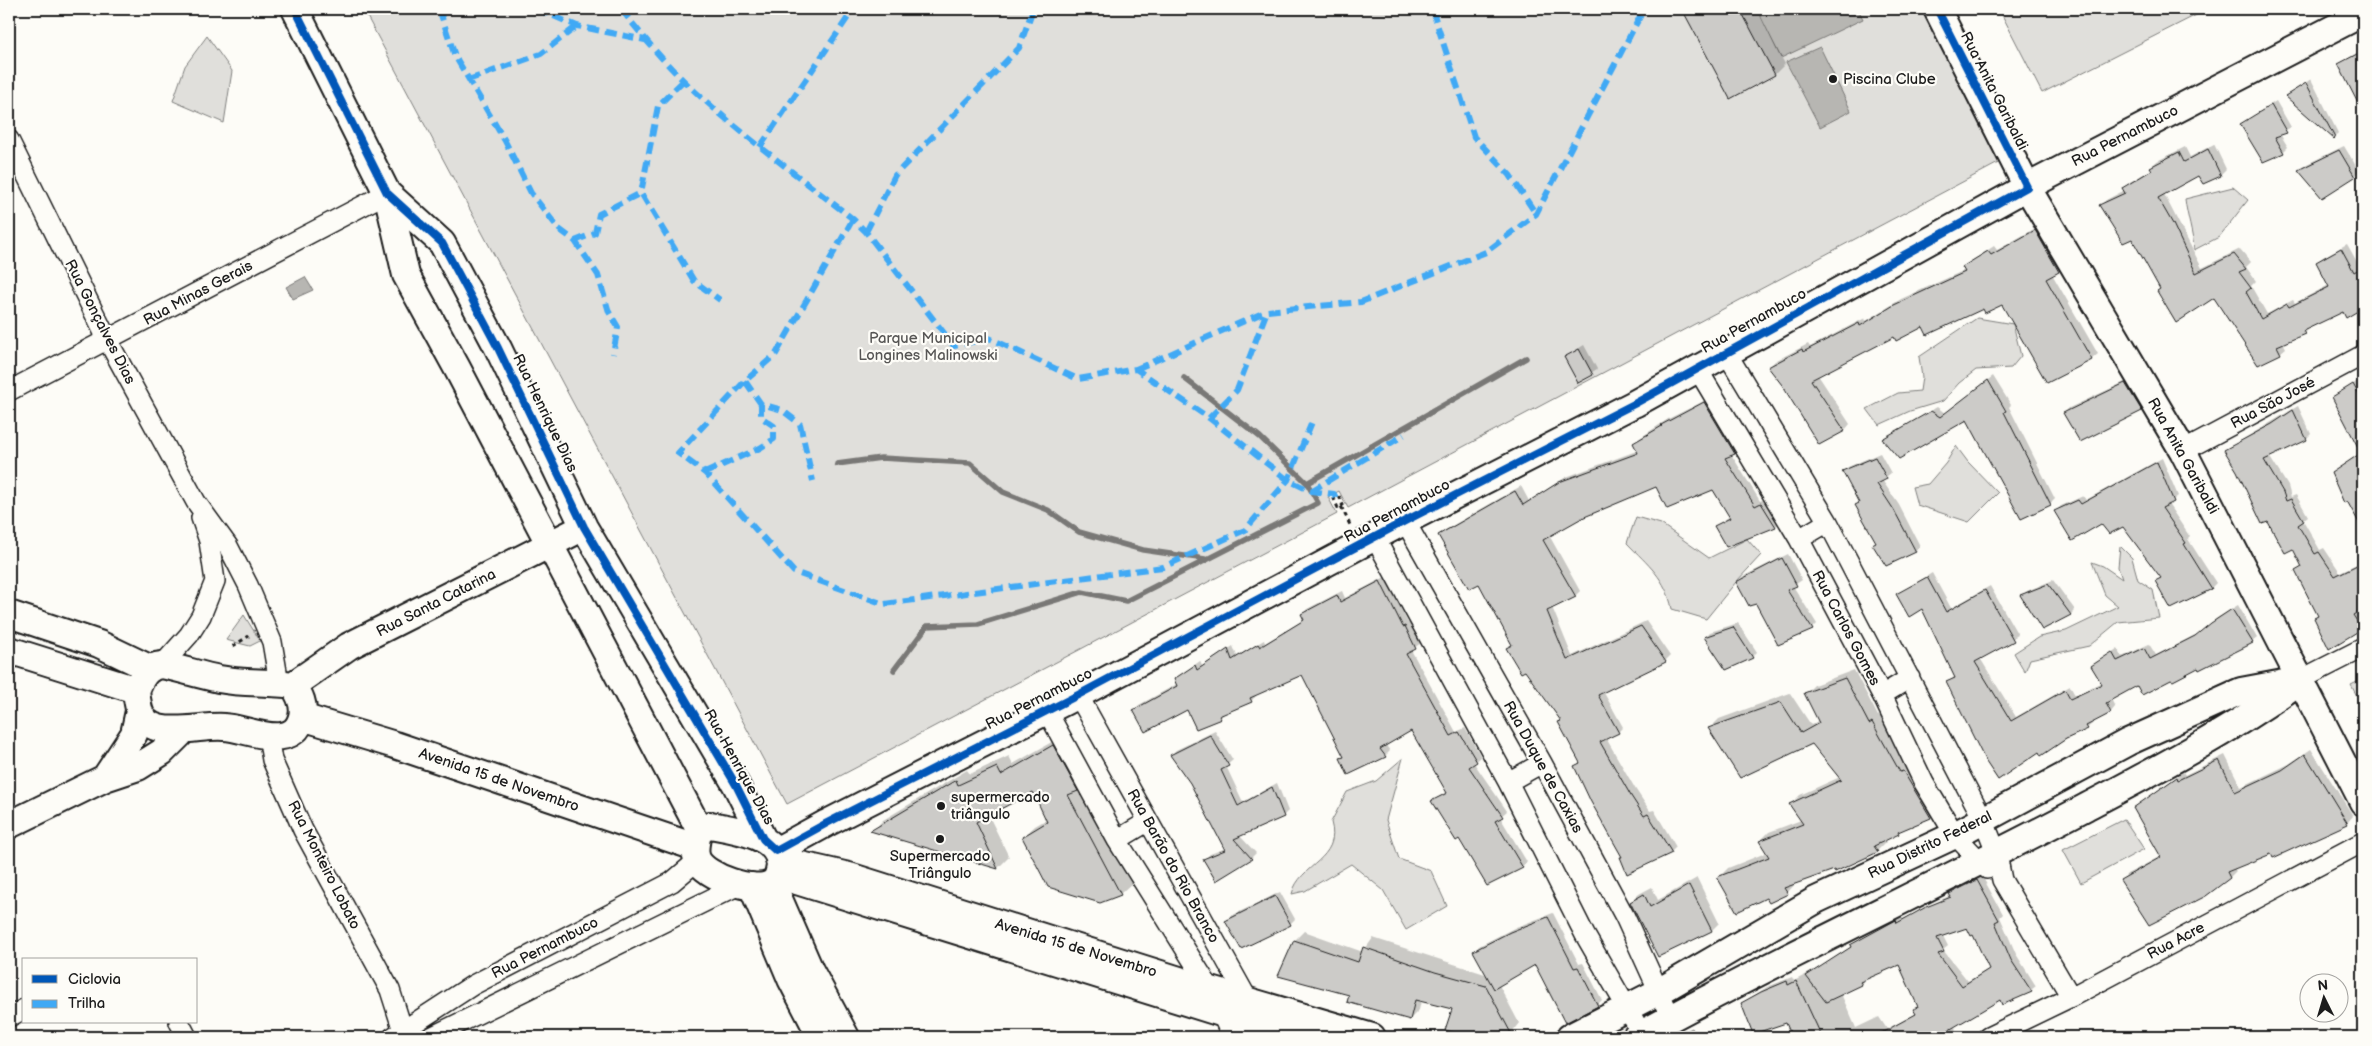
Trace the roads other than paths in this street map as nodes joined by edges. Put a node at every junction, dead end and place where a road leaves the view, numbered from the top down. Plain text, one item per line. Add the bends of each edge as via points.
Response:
1 (294, 9) edge
2 (1937, 9) edge
3 (2363, 13) edge
4 (9, 140) edge
5 (2027, 187) junction
6 (387, 193) junction
7 (108, 341) junction
8 (1726, 352) junction
9 (2363, 355) edge
10 (1697, 368) junction
11 (9, 391) edge
12 (2183, 451) junction
13 (196, 502) junction
14 (1405, 520) junction
15 (1828, 522) junction
16 (584, 527) junction
17 (1375, 538) junction
18 (1799, 539) junction
19 (549, 545) junction
20 (9, 614) edge
21 (52, 628) junction
22 (2363, 648) edge
23 (9, 650) edge
24 (41, 660) junction
25 (1910, 678) junction
26 (2300, 680) junction
27 (147, 684) junction
28 (286, 684) junction
29 (1078, 695) junction
30 (1882, 695) junction
31 (1047, 711) junction
32 (302, 717) junction
33 (184, 730) junction
34 (268, 736) junction
35 (2128, 742) junction
36 (1542, 763) junction
37 (2148, 774) junction
38 (105, 778) junction
39 (1508, 782) junction
40 (2363, 802) edge
41 (1982, 819) junction
42 (1147, 822) junction
43 (9, 825) edge
44 (1955, 835) junction
45 (1117, 840) junction
46 (2363, 842) edge
47 (697, 845) junction
48 (1988, 859) junction
49 (766, 868) junction
50 (1816, 900) junction
51 (1836, 932) junction
52 (390, 990) junction
53 (1660, 991) junction
54 (2071, 997) junction
55 (1248, 1000) junction
56 (1216, 1002) junction
57 (1626, 1008) junction
58 (22, 1010) edge
59 (9, 1017) edge
60 (1671, 1018) junction
61 (419, 1019) junction
62 (181, 1024) edge
63 (1263, 1030) edge
64 (400, 1035) edge
65 (1639, 1036) edge
66 (187, 1037) edge
67 (430, 1037) edge
68 (821, 1037) edge
69 (846, 1037) edge
70 (1232, 1037) edge
71 (1306, 1037) edge
72 (1372, 1037) edge
73 (1570, 1037) edge
74 (1988, 1037) edge

1 - 6 street, Rua Henrique Dias
2 - 5 street, Rua Anita Garibaldi
3 - 5 street, Rua Pernambuco
4 - 7 street, Rua Gonçalves Dias
5 - 8 street, Rua Pernambuco
5 - 12 street, Rua Anita Garibaldi
6 - 7 street, Rua Minas Gerais
6 - 16 street, Rua Henrique Dias via 442,243 498,348
6 - 19 street, Rua Henrique Dias via 406,275
7 - 11 street, Rua Minas Gerais
7 - 13 street, Rua Gonçalves Dias
8 - 10 street, Rua Pernambuco
8 - 15 street, Rua Carlos Gomes
9 - 12 street, Rua São José
10 - 14 street, Rua Pernambuco via 1634,404
10 - 18 street, Rua Carlos Gomes
12 - 26 street, Rua Anita Garibaldi
13 - 27 street, Rua Gonçalves Dias via 209,541 215,581 189,636
13 - 28 street, Rua Gonçalves Dias via 228,546 248,585
14 - 17 street, Rua Pernambuco
14 - 36 street, Rua Duque de Caxias
15 - 18 street
15 - 25 street, Rua Carlos Gomes
16 - 19 street, Rua Santa Catarina
16 - 49 street, Rua Henrique Dias via 736,785
17 - 29 street, Rua Pernambuco
17 - 39 street
18 - 30 street, Rua Carlos Gomes
19 - 28 street, Rua Santa Catarina via 349,646
19 - 47 street, Rua Henrique Dias
20 - 21 street
21 - 24 street
21 - 27 street via 122,654
22 - 26 street, Rua Distrito Federal
23 - 24 street
24 - 27 street
25 - 30 street
25 - 41 street, Rua Carlos Gomes
26 - 35 street, Rua Distrito Federal via 2241,691
26 - 37 street, Rua Distrito Federal via 2262,708
26 - 40 street, Rua Anita Garibaldi
27 - 28 street via 194,671 218,679
27 - 33 street via 145,720 167,731
27 - 38 street via 134,734
28 - 32 street via 299,693
29 - 31 street, Rua Pernambuco
29 - 42 street, Rua Barão do Rio Branco
30 - 44 street, Rua Carlos Gomes via 1924,782
31 - 45 street, Rua Barão do Rio Branco
31 - 49 street, Rua Pernambuco via 827,823
32 - 34 street via 297,729 286,736
32 - 47 street, Avenida 15 de Novembro
33 - 34 street via 224,726
33 - 38 street via 162,752 138,767
34 - 52 street, Rua Monteiro Lobato via 272,760 303,830
35 - 37 street
35 - 41 street, Rua Distrito Federal
36 - 39 street
36 - 53 street, Rua Duque de Caxias via 1625,917
37 - 48 street, Rua Distrito Federal
38 - 43 street
39 - 57 street via 1585,935
41 - 44 street, Rua Distrito Federal
41 - 48 street, Rua Carlos Gomes
42 - 45 street
42 - 55 street, Rua Barão do Rio Branco
44 - 48 street, Rua Carlos Gomes
44 - 50 street, Rua Distrito Federal
45 - 56 street, Rua Barão do Rio Branco
46 - 54 street, Rua Acre
47 - 49 street, Avenida 15 de Novembro via 708,871
47 - 49 street, Avenida 15 de Novembro via 710,825 738,830
47 - 61 street, Rua Pernambuco via 672,882 473,985
48 - 51 street, Rua Distrito Federal
48 - 54 street, Rua Carlos Gomes
49 - 56 street, Avenida 15 de Novembro
49 - 67 street, Rua Pernambuco
49 - 68 street, Rua Henrique Dias via 791,979
49 - 69 street, Rua Henrique Dias via 810,970
50 - 51 street
50 - 53 street, Rua Distrito Federal
51 - 60 street, Rua Distrito Federal
52 - 61 street, Rua Monteiro Lobato
52 - 64 street, Rua Monteiro Lobato
53 - 57 street, Rua Distrito Federal
53 - 60 street, Rua Duque de Caxias
54 - 74 street, Rua Acre
55 - 56 street, Avenida 15 de Novembro
55 - 63 street, Rua Barão do Rio Branco
55 - 72 street, Avenida 15 de Novembro
56 - 63 street, Avenida 15 de Novembro
56 - 70 street, Rua Barão do Rio Branco
57 - 65 street
57 - 73 street, Rua Distrito Federal
58 - 59 street
60 - 65 street, Rua Distrito Federal
61 - 64 street, Rua Pernambuco
61 - 67 street, Rua Monteiro Lobato
62 - 66 street
63 - 71 street, Avenida 15 de Novembro

